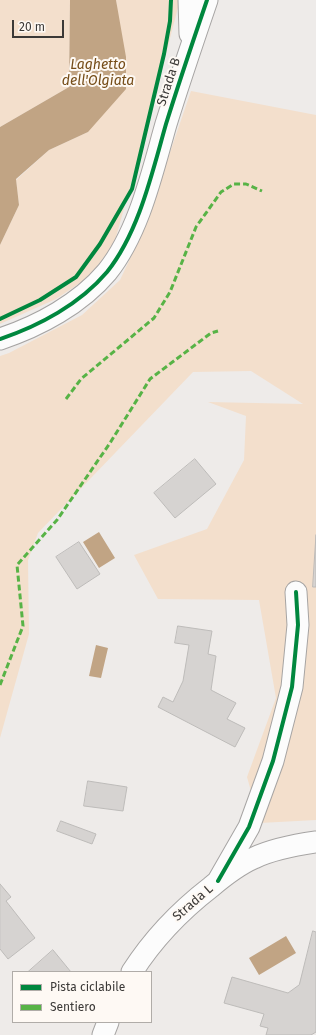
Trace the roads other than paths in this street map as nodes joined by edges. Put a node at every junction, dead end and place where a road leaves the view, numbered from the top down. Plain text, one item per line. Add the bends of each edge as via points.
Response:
1 (189, 0) edge
2 (206, 0) edge
3 (189, 52) junction
4 (0, 339) edge
5 (296, 592) dead end
6 (316, 842) edge
7 (218, 881) junction
8 (133, 971) edge
9 (108, 1023) edge
10 (103, 1035) edge

1 - 3 street, Strada B
2 - 3 street, Strada B
3 - 4 street, Strada B via 140,209 120,254 106,273 71,304 28,328
5 - 7 street via 298,625 292,686 273,761 249,826
6 - 7 street, Strada L via 278,849 254,858
7 - 8 street, Strada L via 170,922
9 - 10 street

